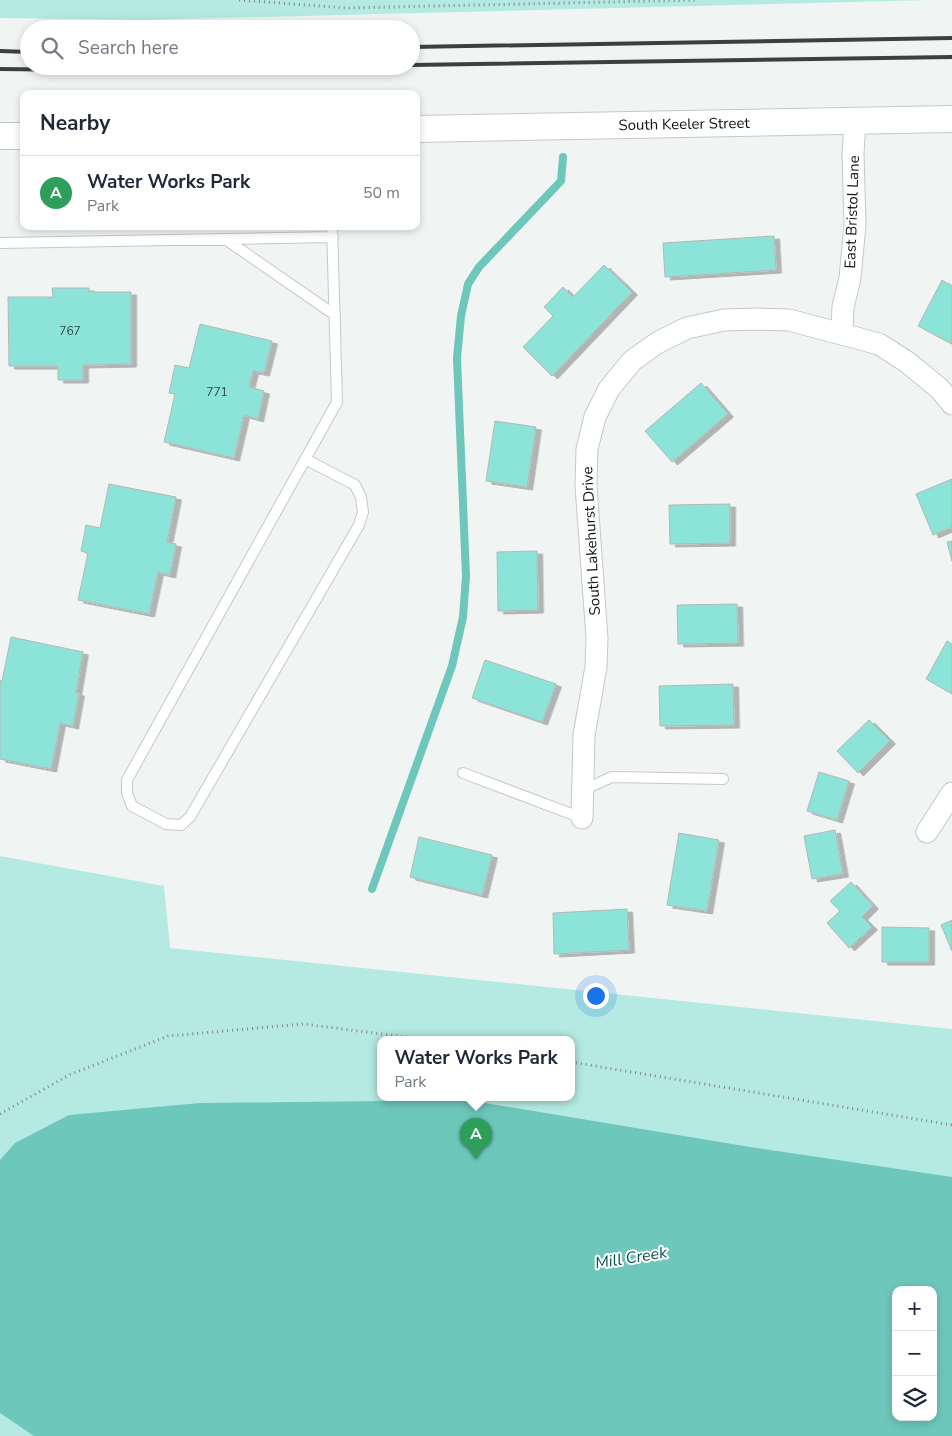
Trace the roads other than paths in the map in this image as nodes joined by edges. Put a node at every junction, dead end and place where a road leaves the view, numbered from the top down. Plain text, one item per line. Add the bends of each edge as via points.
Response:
1 (952, 119) edge
2 (855, 121) junction
3 (420, 129) edge
4 (0, 136) edge
5 (20, 136) edge
6 (332, 232) edge
7 (225, 239) junction
8 (0, 243) edge
9 (335, 315) junction
10 (842, 333) junction
11 (952, 404) edge
12 (305, 459) junction
13 (463, 773) dead end
14 (723, 779) dead end
15 (583, 790) junction
16 (952, 793) edge
17 (582, 818) joint
18 (927, 832) dead end

1 - 2 street, South Keeler Street
2 - 3 street, South Keeler Street
2 - 10 street, East Bristol Lane via 855,225
4 - 5 street
6 - 7 lane
6 - 9 lane
7 - 8 lane
7 - 9 lane
9 - 12 lane via 337,402
10 - 11 street, South Lakehurst Drive via 879,344 940,389
10 - 15 street, South Lakehurst Drive via 789,320 724,320 687,328 657,343 632,361 609,388 595,417 587,449 586,486 596,667 584,735
12 - 12 lane via 127,780 132,806 166,824 181,825 190,817 359,525 363,512 355,485
13 - 17 lane
14 - 15 lane via 612,777
15 - 17 street, South Lakehurst Drive
16 - 18 street

